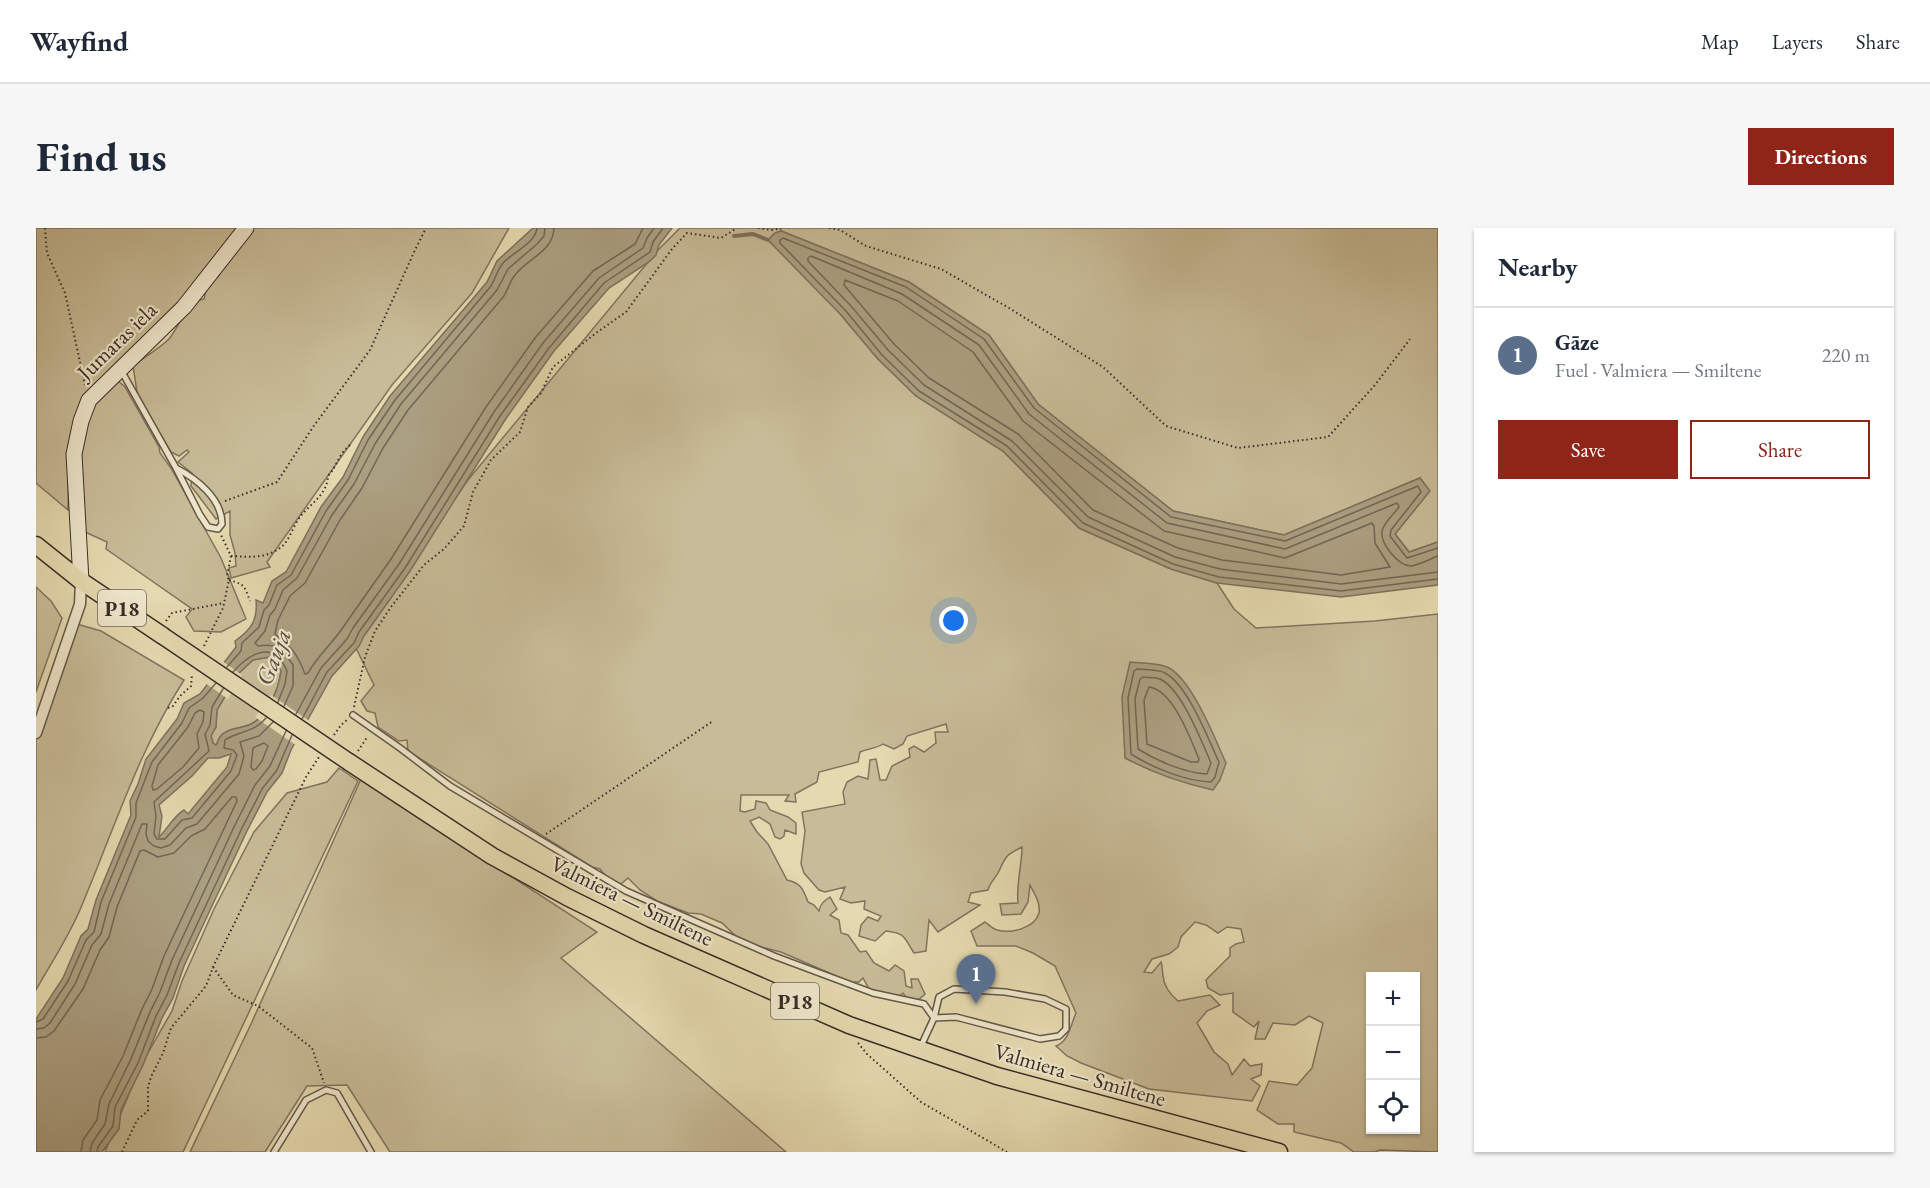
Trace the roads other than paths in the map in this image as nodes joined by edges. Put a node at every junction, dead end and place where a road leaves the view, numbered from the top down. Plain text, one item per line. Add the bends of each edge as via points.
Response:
1 (246, 228) edge
2 (120, 368) junction
3 (176, 468) junction
4 (36, 545) edge
5 (81, 581) junction
6 (353, 715) road end
7 (36, 733) edge
8 (934, 1018) junction
9 (920, 1050) junction
10 (274, 1152) edge
11 (371, 1152) edge
12 (1279, 1152) edge

1 - 2 street, Jumaras iela via 184,306
2 - 3 lane
2 - 5 street, Jumaras iela via 89,400 74,454
3 - 3 lane via 208,527 218,529 222,514 210,494
4 - 5 main road, Valmiera — Smiltene / P18
5 - 7 street via 80,604
5 - 9 main road, Valmiera — Smiltene / P18, bridge via 163,630 492,856 644,935 849,1025
6 - 8 lane via 450,786 636,896 873,993 924,1004
8 - 8 lane via 956,1017 1040,1039 1059,1036 1066,1029 1066,1009 1045,999 1005,992 954,989 939,997
8 - 9 lane
9 - 12 main road, Valmiera — Smiltene / P18 via 997,1076
10 - 11 lane via 306,1100 326,1090 337,1093

